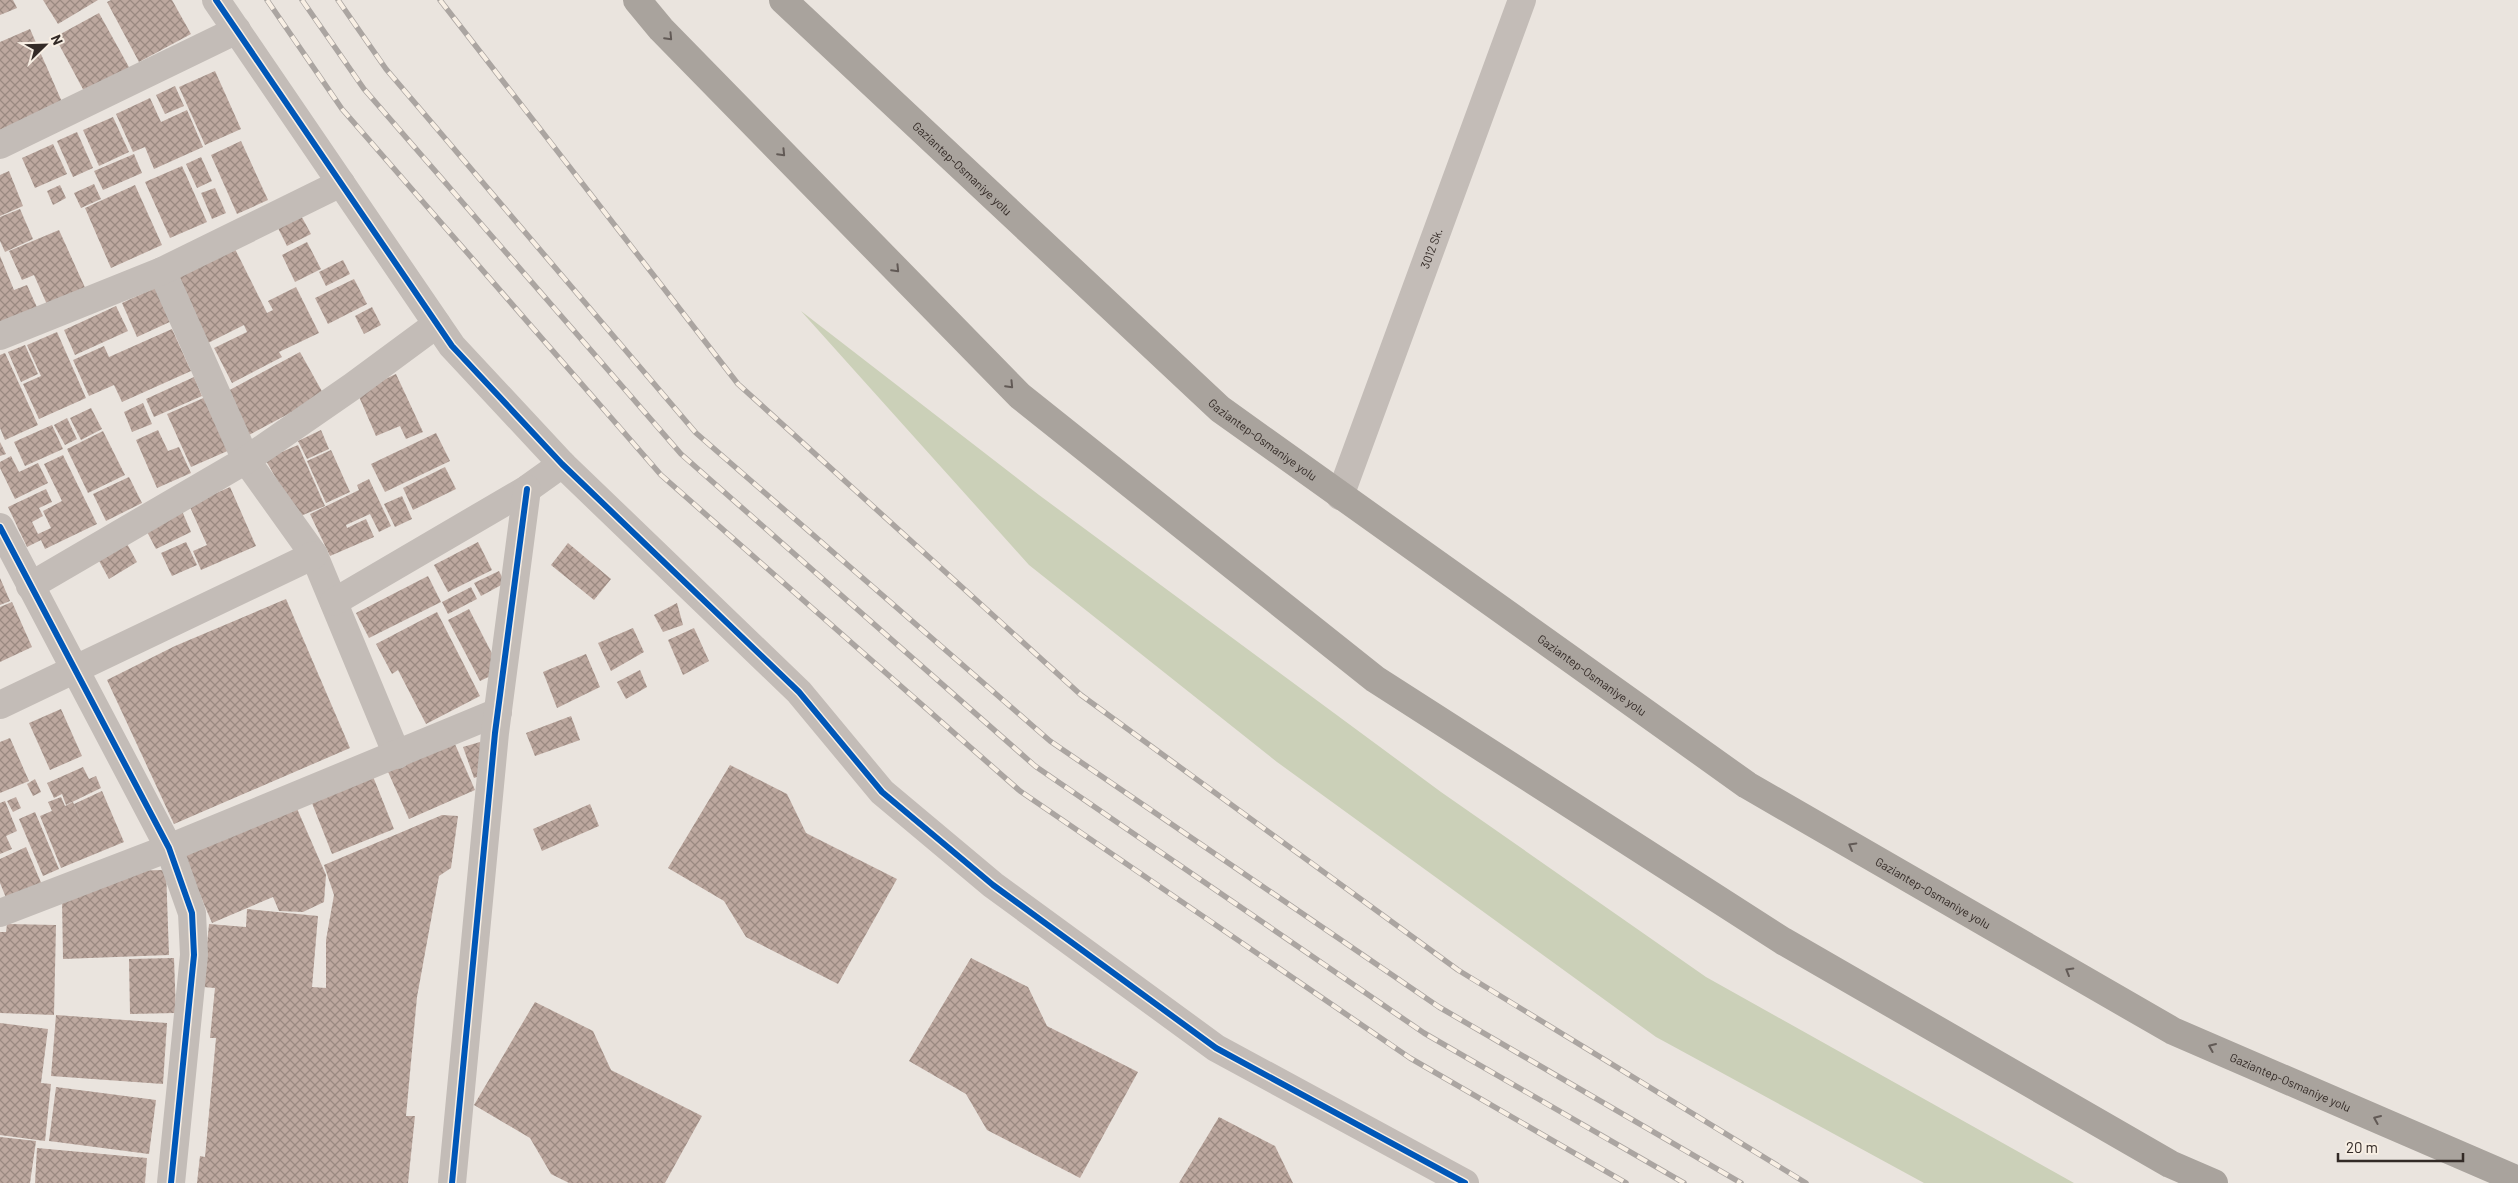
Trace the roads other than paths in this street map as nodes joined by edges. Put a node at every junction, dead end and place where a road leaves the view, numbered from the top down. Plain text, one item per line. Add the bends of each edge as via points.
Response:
1 (216, 0) edge
2 (637, 0) edge
3 (783, 0) edge
4 (1522, 0) edge
5 (237, 30) junction
6 (0, 145) edge
7 (341, 183) junction
8 (162, 271) junction
9 (437, 324) junction
10 (0, 336) edge
11 (246, 460) junction
12 (562, 464) junction
13 (527, 489) junction
14 (1340, 496) junction
15 (0, 527) edge
16 (314, 555) junction
17 (30, 586) junction
18 (334, 602) junction
19 (76, 667) junction
20 (0, 704) edge
21 (498, 712) junction
22 (397, 755) junction
23 (169, 848) junction
24 (0, 913) edge
25 (2518, 1180) edge
26 (171, 1183) edge
27 (452, 1183) edge
28 (1465, 1183) edge
29 (2214, 1183) edge

1 - 5 street
2 -> 29 highway via 661,29 1020,396 1375,679 1783,941 2170,1164
3 - 14 highway, Gaziantep-Osmaniye yolu via 1220,409
4 - 14 street, 3012 Sk.
5 - 6 street
5 - 7 street
7 - 8 street
7 - 9 street
8 - 10 street
8 - 11 street
9 - 11 street
9 - 12 street via 452,346
11 - 16 street
11 - 17 street
12 - 13 street
12 - 28 street via 799,692 882,792 993,885 1216,1048
13 - 18 street
13 - 21 street
25 -> 14 highway, Gaziantep-Osmaniye yolu via 2173,1031 1747,785
15 - 17 street
16 - 18 street
16 - 19 street
17 - 19 street
18 - 22 street
19 - 20 street
19 - 23 street
21 - 22 street
21 - 27 street
22 - 23 street
23 - 24 street
23 - 26 street via 192,913 194,955

